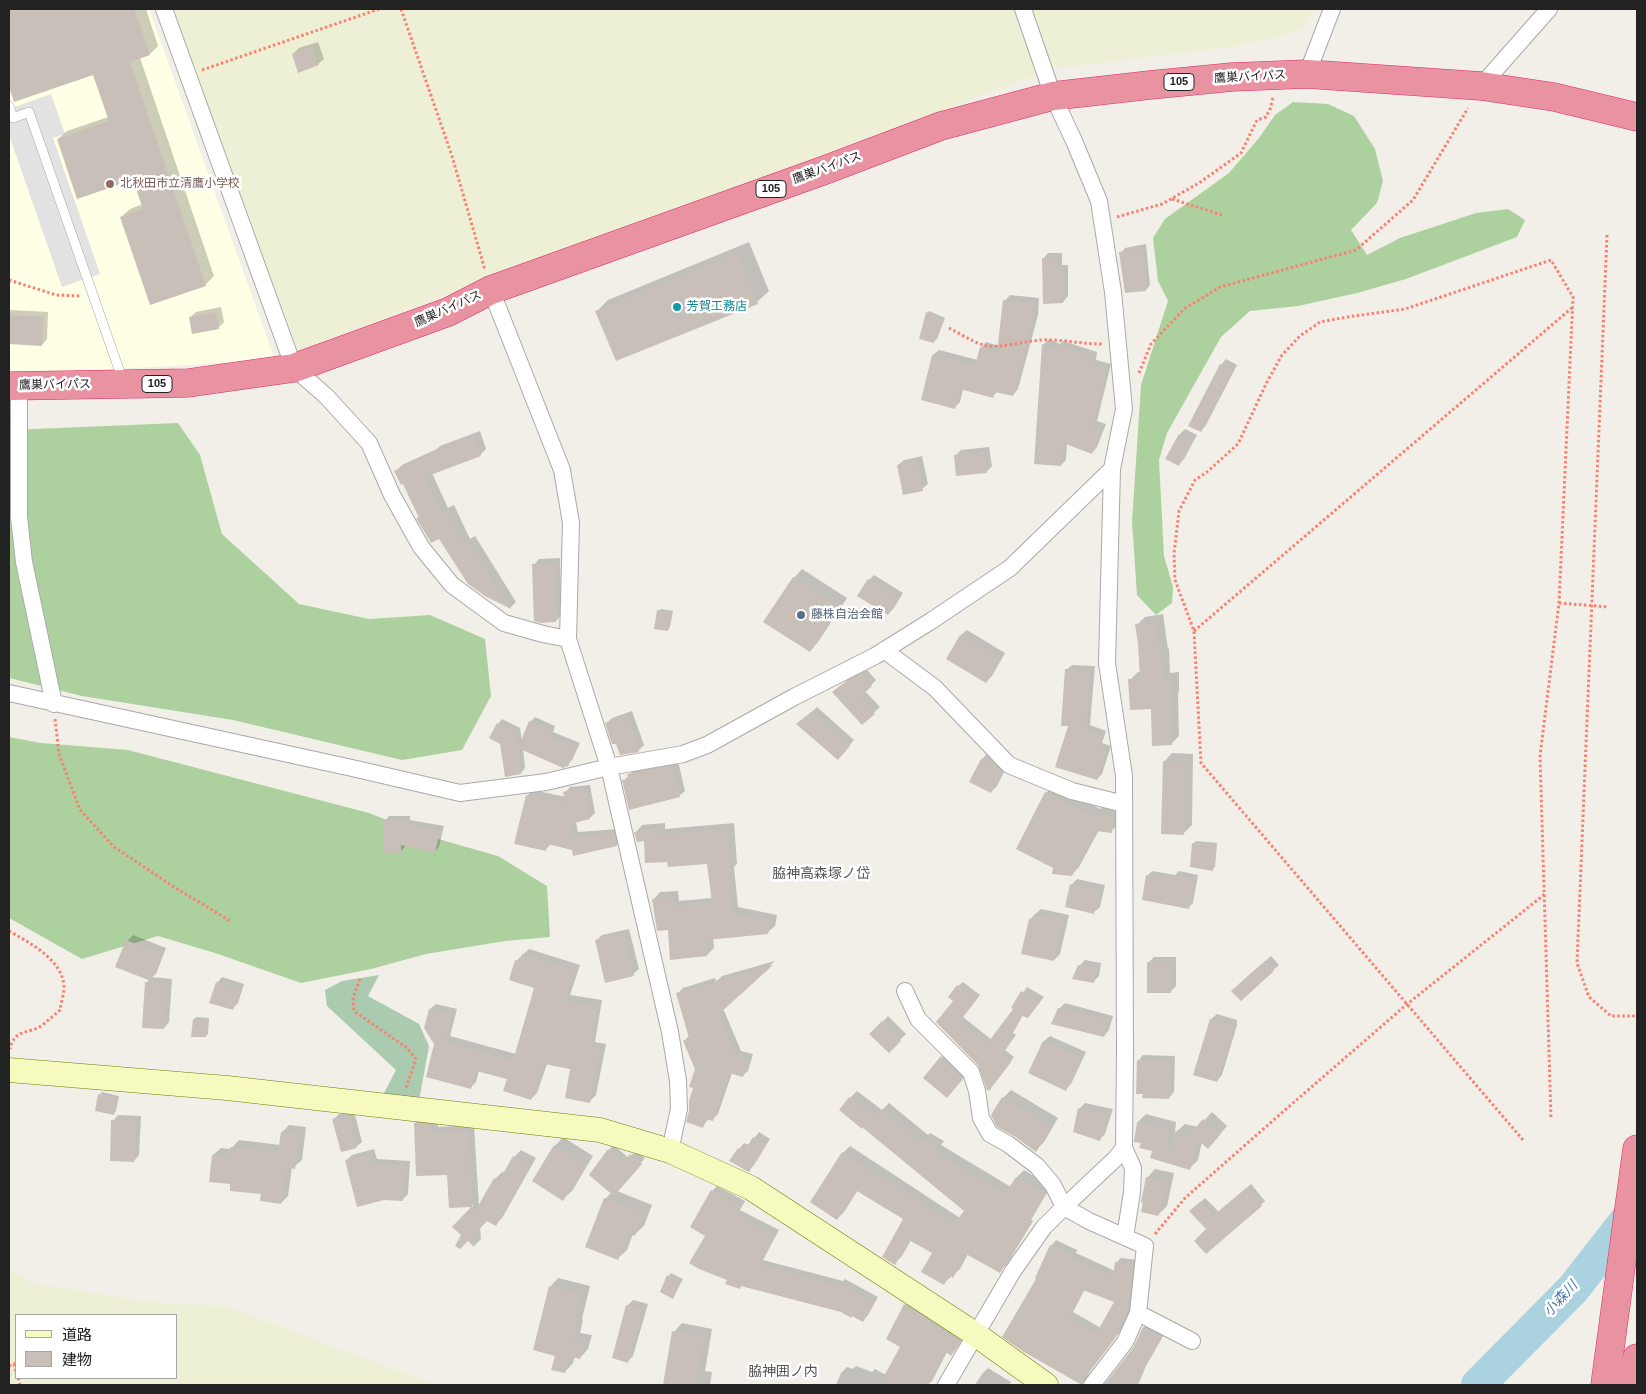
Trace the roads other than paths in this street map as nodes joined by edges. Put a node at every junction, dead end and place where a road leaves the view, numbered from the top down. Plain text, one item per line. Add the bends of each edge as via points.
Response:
1 (164, 9) edge
2 (1024, 9) edge
3 (1332, 9) edge
4 (1549, 9) edge
5 (1307, 74) junction
6 (1481, 86) junction
7 (1053, 96) junction
8 (9, 106) edge
9 (1637, 118) edge
10 (491, 290) junction
11 (294, 368) junction
12 (123, 384) junction
13 (14, 386) edge
14 (1112, 469) junction
15 (568, 639) junction
16 (884, 650) junction
17 (9, 693) edge
18 (54, 704) junction
19 (609, 767) junction
20 (1124, 804) junction
21 (905, 991) dead end
22 (9, 1070) edge
23 (1637, 1136) edge
24 (1124, 1148) junction
25 (1637, 1149) edge
26 (670, 1151) junction
27 (1633, 1183) junction
28 (1064, 1207) junction
29 (1125, 1237) junction
30 (1138, 1313) junction
31 (975, 1334) junction
32 (1192, 1342) dead end
33 (1637, 1358) edge
34 (1042, 1384) edge
35 (946, 1385) edge
36 (1092, 1385) edge
37 (1605, 1385) edge
38 (1633, 1385) edge

1 - 11 street
2 - 7 street
3 - 5 street
4 - 6 street
5 - 6 highway, 鷹巣バイパス / 105
5 - 7 highway, 鷹巣バイパス / 105 via 1232,77
6 - 9 highway, 鷹巣バイパス / 105 via 1554,97
7 - 10 highway, 鷹巣バイパス / 105 via 941,126
7 - 14 street via 1099,201 1113,292 1124,409
8 - 12 lane via 13,118 29,112
10 - 11 highway, 鷹巣バイパス / 105 via 448,312
10 - 15 street via 562,470 571,524
11 - 12 highway, 鷹巣バイパス / 105 via 188,383
11 - 15 street via 326,396 370,443 392,495 421,547 452,585 504,623
12 - 13 highway, 鷹巣バイパス / 105
13 - 18 street via 24,562
14 - 16 street via 1010,568
14 - 20 street via 1107,663 1124,776
15 - 19 street
16 - 19 street via 707,746 683,754
16 - 20 street via 934,688 1008,765 1072,791
17 - 18 street
18 - 19 street via 460,793 546,782
19 - 26 street via 670,1032 678,1080 678,1109
20 - 24 street
21 - 28 street via 918,1019 971,1072 981,1118 990,1134 1037,1166 1054,1185
22 - 26 street via 227,1088 600,1130
23 - 27 highway
24 - 28 street
24 - 29 street via 1133,1168
25 - 27 highway
26 - 31 street via 751,1188
27 - 37 highway
28 - 29 street
28 - 31 street via 1044,1226
29 - 30 street via 1145,1246
30 - 32 street
30 - 36 street via 1125,1342
31 - 34 street
31 - 35 street
33 - 38 highway

